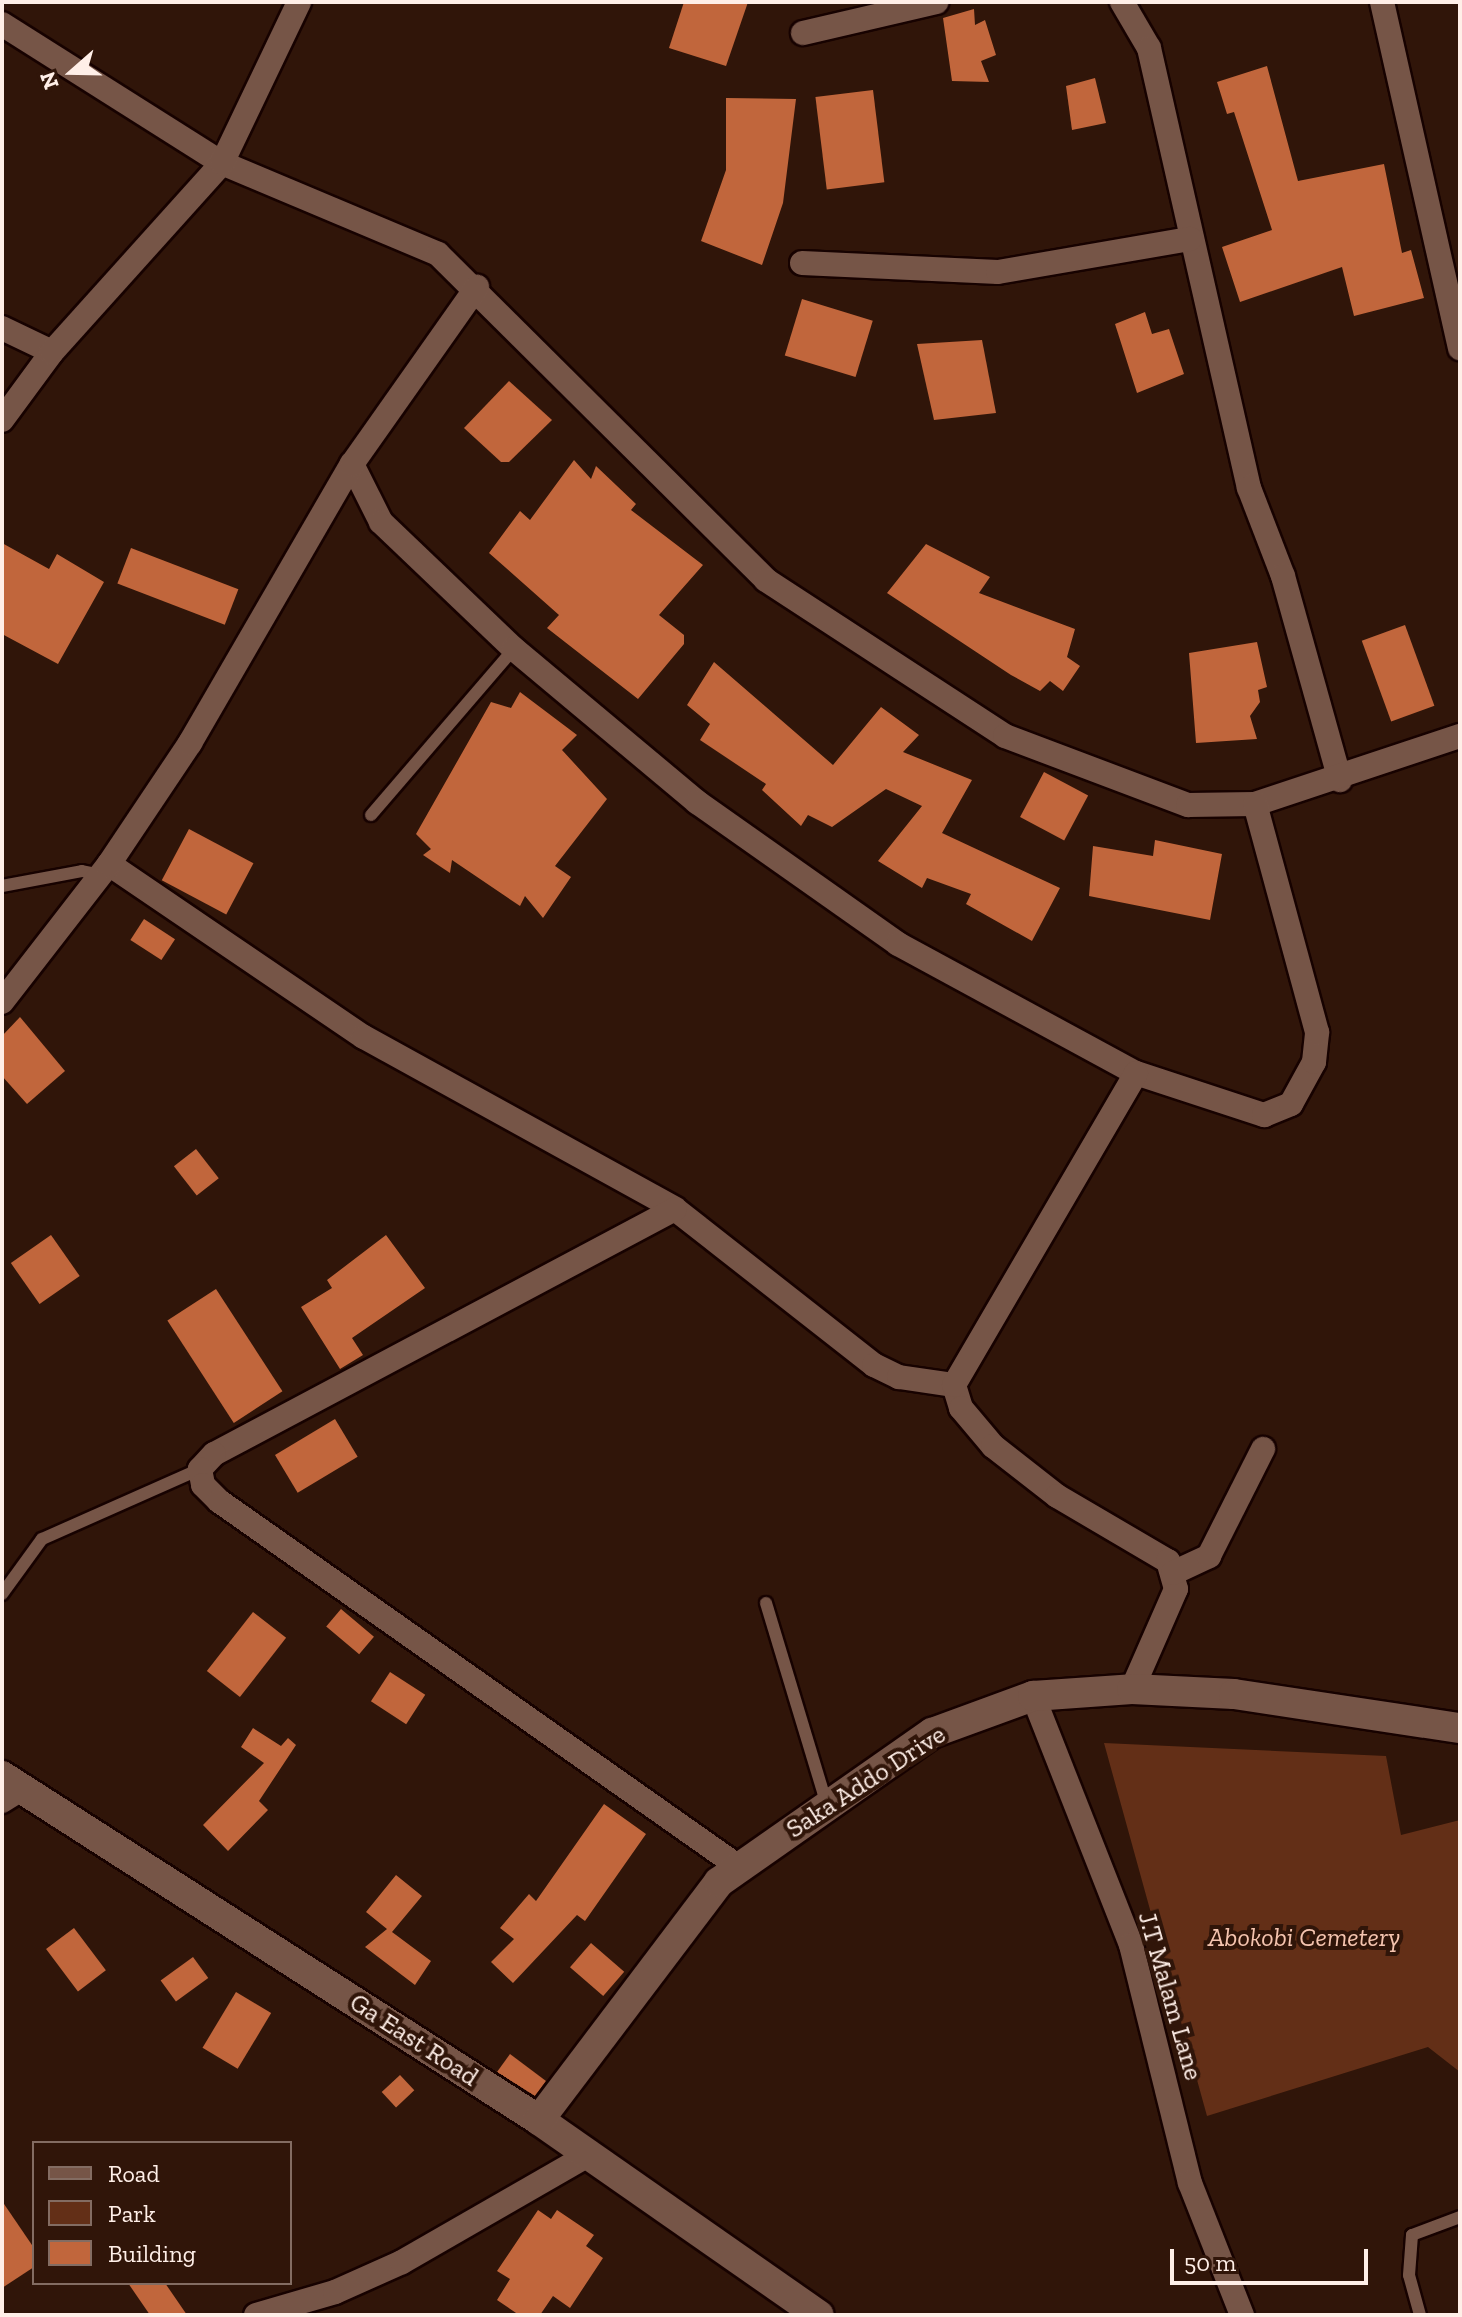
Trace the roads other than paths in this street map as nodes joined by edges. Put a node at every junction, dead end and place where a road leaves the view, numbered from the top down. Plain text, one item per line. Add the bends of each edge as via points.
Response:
1 (299, 2) edge
2 (936, 2) edge
3 (1122, 2) edge
4 (1382, 2) edge
5 (2, 24) edge
6 (803, 33) dead end
7 (222, 163) junction
8 (1190, 239) junction
9 (802, 263) dead end
10 (477, 287) junction
11 (2, 328) edge
12 (1460, 348) edge
13 (52, 352) junction
14 (2, 420) edge
15 (352, 464) junction
16 (514, 649) junction
17 (1460, 736) edge
18 (1340, 780) junction
19 (1255, 804) junction
20 (371, 815) dead end
21 (105, 869) junction
22 (2, 886) edge
23 (2, 1002) edge
24 (1136, 1073) junction
25 (675, 1209) junction
26 (954, 1385) junction
27 (1263, 1449) dead end
28 (200, 1469) junction
29 (1173, 1573) junction
30 (2, 1594) edge
31 (766, 1603) dead end
32 (1132, 1689) junction
33 (1033, 1696) junction
34 (1460, 1728) edge
35 (8, 1788) edge
36 (827, 1805) junction
37 (739, 1867) junction
38 (539, 2120) junction
39 (586, 2156) junction
40 (1460, 2217) edge
41 (256, 2315) edge
42 (819, 2315) edge
43 (1242, 2315) edge
44 (1420, 2315) edge

1 - 7 street
2 - 6 street
3 - 8 street via 1149,48
4 - 12 street
5 - 7 street
7 - 10 street via 417,242
7 - 13 street
8 - 9 street via 998,272
8 - 18 street via 1249,488 1283,576
10 - 15 street
10 - 19 street via 780,588 1005,736 1188,805
11 - 13 street
13 - 14 street
15 - 16 street via 381,522
15 - 21 street via 190,743
16 - 20 lane
16 - 24 street via 697,802 898,944
17 - 18 street
18 - 19 street
19 - 24 street via 1317,1032 1314,1062 1291,1104 1264,1115
21 - 22 lane
21 - 23 street
21 - 25 street via 364,1037
24 - 26 street
25 - 26 street via 874,1365 899,1377
25 - 28 street via 214,1454
26 - 29 street via 961,1408 993,1446 1057,1496 1168,1561
27 - 29 street via 1209,1556
28 - 30 lane via 42,1539
28 - 37 street via 203,1485 219,1501
29 - 32 street via 1176,1589
31 - 36 lane
32 - 33 street, Saka Addo Drive
32 - 34 street, Saka Addo Drive via 1234,1694
33 - 36 street, Saka Addo Drive via 932,1733
33 - 43 street, J.T Malam Lane via 1131,1945 1190,2183
35 - 38 street, Ga East Road
36 - 37 street, Saka Addo Drive
37 - 38 street, Saka Addo Drive via 719,1882
38 - 39 street, Ga East Road
39 - 41 street via 402,2262 335,2292
39 - 42 street, Ga East Road
40 - 44 lane via 1412,2235 1409,2275

